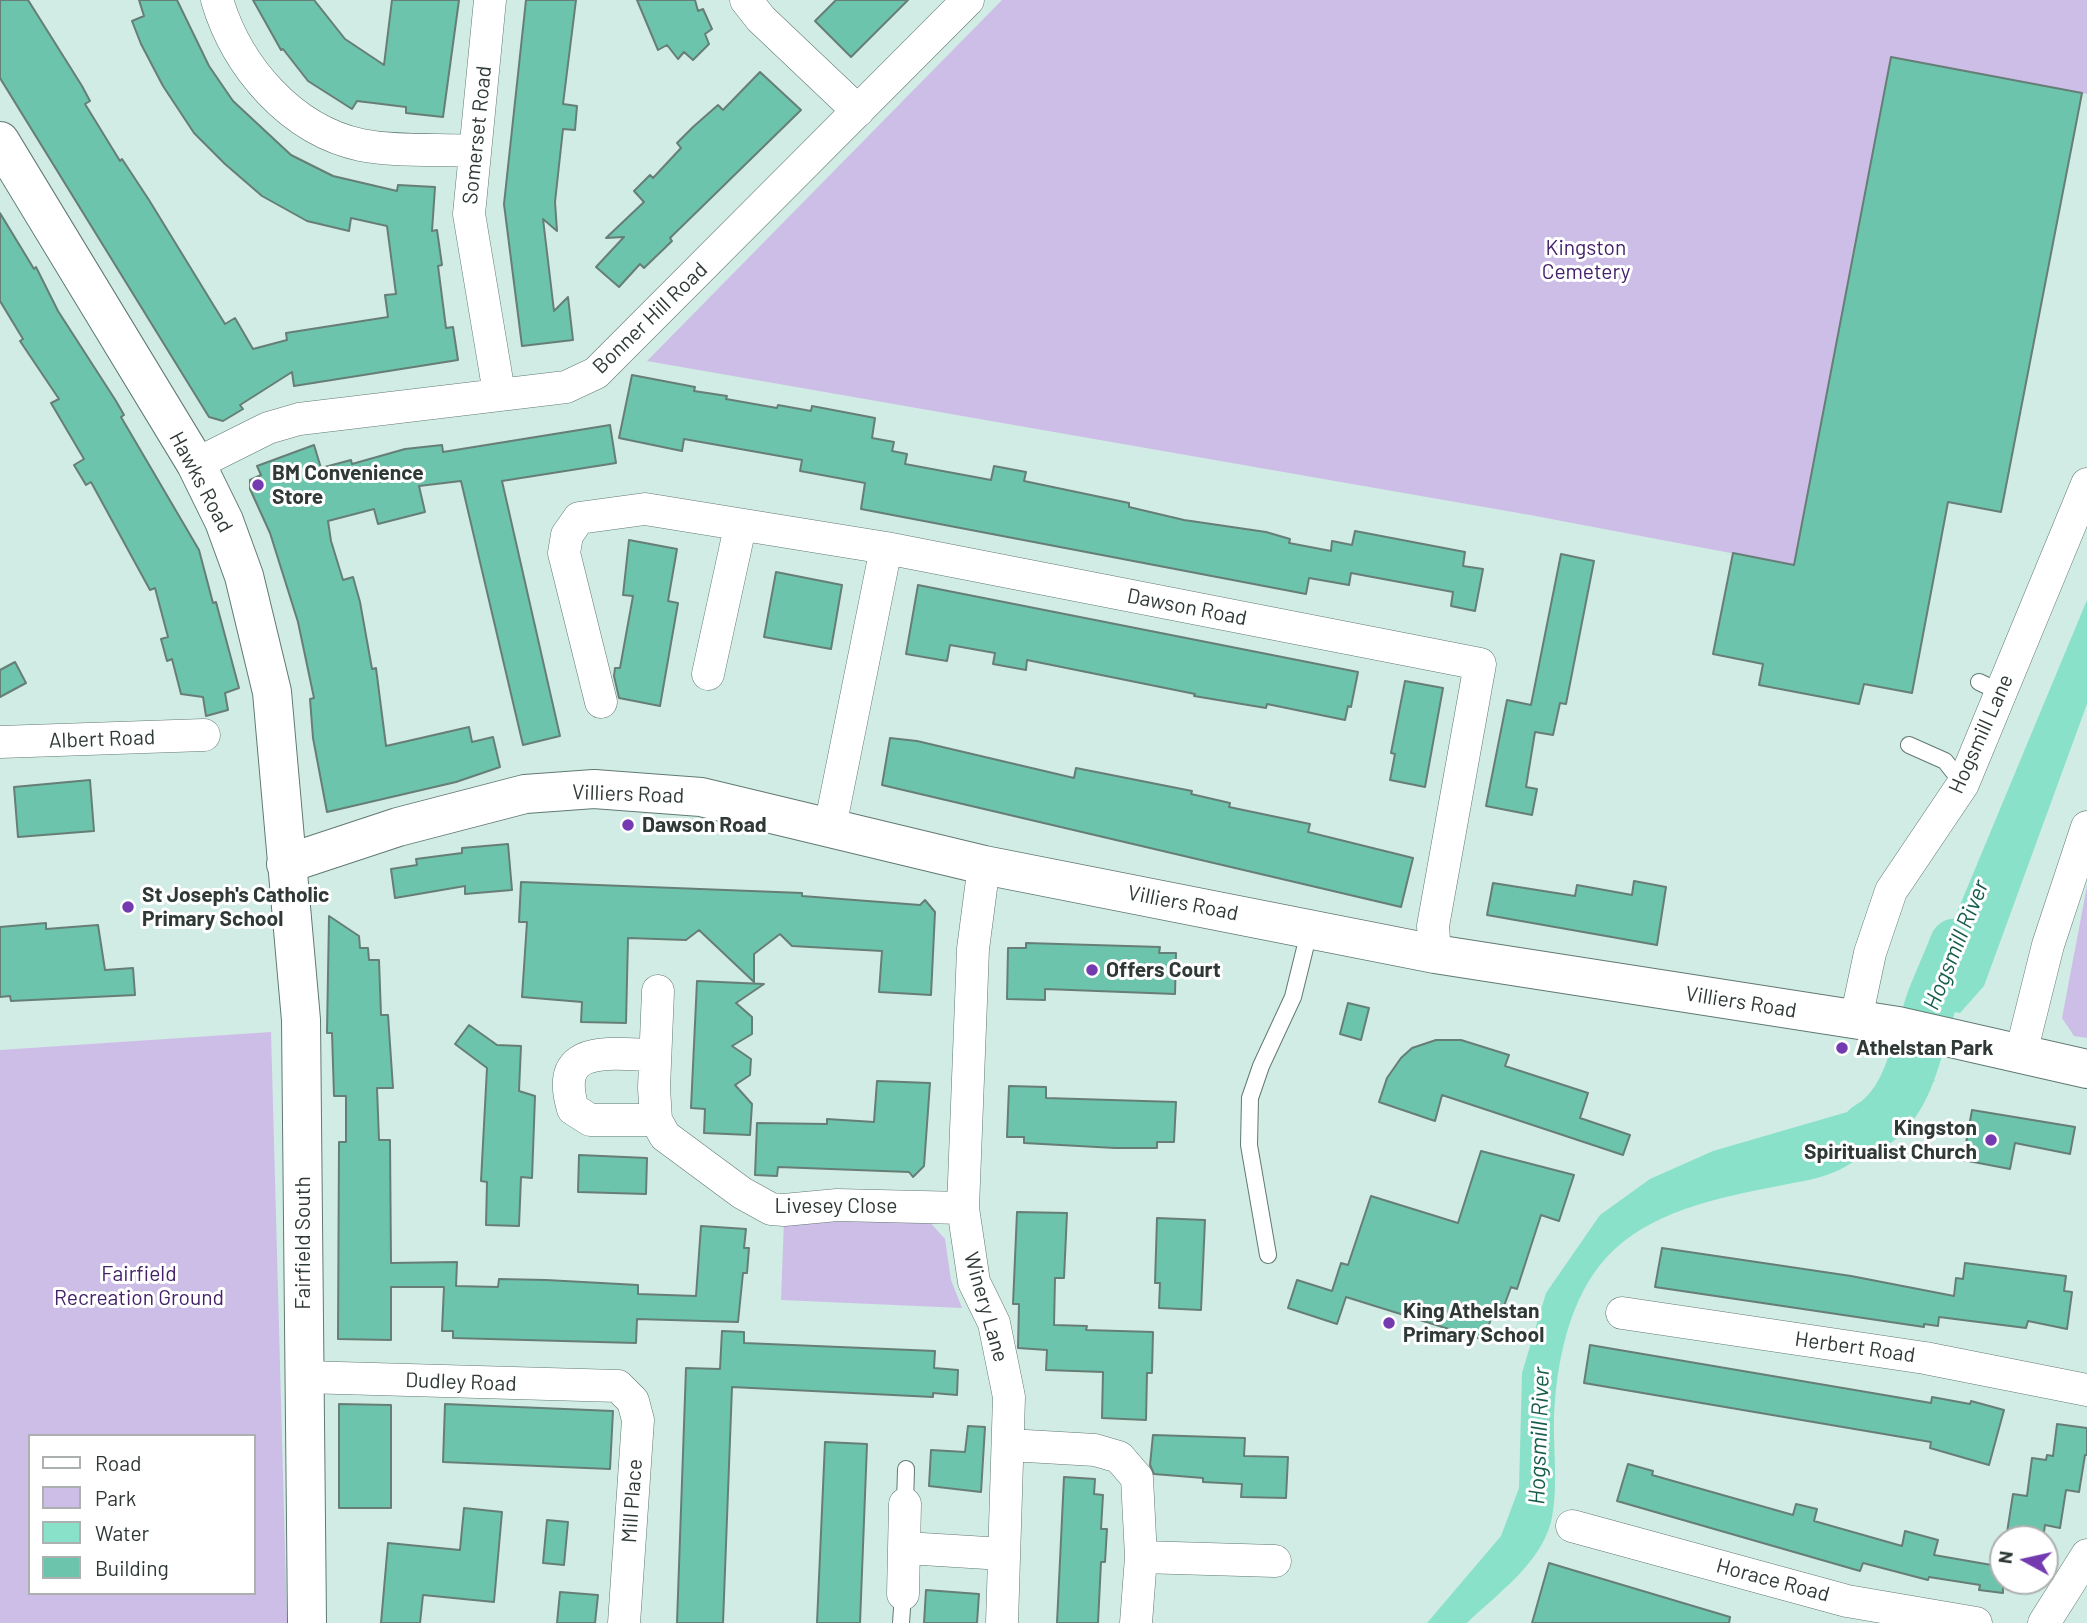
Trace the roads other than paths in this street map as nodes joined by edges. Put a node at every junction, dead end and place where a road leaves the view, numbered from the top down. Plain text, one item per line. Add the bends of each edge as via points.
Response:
1 (217, 0) edge
2 (491, 0) edge
3 (746, 0) edge
4 (968, 0) edge
5 (858, 111) junction
6 (0, 141) edge
7 (473, 151) junction
8 (499, 393) junction
9 (196, 464) junction
10 (2087, 484) edge
11 (740, 527) junction
12 (886, 548) junction
13 (708, 674) dead end
14 (601, 702) dead end
15 (204, 735) dead end
16 (0, 742) edge
17 (1909, 745) dead end
18 (1963, 784) junction
19 (830, 827) junction
20 (2087, 827) edge
21 (285, 864) junction
22 (984, 865) junction
23 (1310, 928) junction
24 (1435, 954) junction
25 (658, 991) dead end
26 (1856, 1019) junction
27 (2021, 1053) junction
28 (654, 1055) junction
29 (2087, 1069) edge
30 (656, 1120) junction
31 (963, 1208) junction
32 (1268, 1255) dead end
33 (1622, 1313) dead end
34 (304, 1377) junction
35 (618, 1386) joint
36 (2087, 1390) edge
37 (1009, 1445) junction
38 (906, 1469) dead end
39 (905, 1504) joint
40 (1572, 1526) dead end
41 (906, 1548) junction
42 (1003, 1554) junction
43 (2087, 1555) edge
44 (1141, 1557) junction
45 (1275, 1560) dead end
46 (902, 1608) edge
47 (307, 1623) edge
48 (624, 1623) edge
49 (1002, 1623) edge
50 (1136, 1623) edge
51 (1976, 1623) edge
52 (2044, 1623) edge

1 - 7 street via 236,46 257,75 285,107 323,133 363,145
2 - 7 street, Somerset Road
3 - 5 street
4 - 5 street, Bonner Hill Road
5 - 8 street, Bonner Hill Road via 596,373 566,387
6 - 9 street, Hawks Road
7 - 8 street, Somerset Road via 469,214
8 - 9 street, Bonner Hill Road via 299,419 268,428
9 - 21 street, Hawks Road via 244,576 264,652 273,705
10 - 18 street, Hogsmill Lane via 1990,687
11 - 12 street
11 - 13 street
11 - 14 street via 645,509 579,518 567,535 564,553
12 - 19 street
12 - 24 street, Dawson Road via 1480,664 1433,926
15 - 16 street, Albert Road
17 - 18 lane via 1945,761
18 - 26 street, Hogsmill Lane via 1891,891 1870,953
19 - 21 street, Villiers Road via 701,797 594,789 524,794 398,827
19 - 22 street, Villiers Road
20 - 27 street via 2048,945
21 - 34 street, Fairfield South via 301,1020
22 - 23 street, Villiers Road
22 - 31 street, Winery Lane via 973,949
23 - 24 street, Villiers Road
23 - 32 lane via 1293,997 1250,1098 1249,1145
24 - 26 street, Villiers Road
25 - 28 street
26 - 27 street, Villiers Road
27 - 29 street, Villiers Road
28 - 30 street
28 - 30 street via 590,1055 572,1068 566,1086 573,1109 590,1120
30 - 31 street, Livesey Close via 665,1136 771,1209 849,1205
31 - 37 street, Winery Lane via 974,1282 994,1323 1003,1356
33 - 36 street, Herbert Road via 1925,1357
34 - 35 street, Dudley Road
34 - 47 street, Fairfield South
35 - 48 street, Mill Place via 633,1401 638,1420
37 - 42 street, Winery Lane
37 - 44 street via 1096,1450 1119,1457 1137,1478
38 - 39 lane
39 - 41 street
40 - 51 street, Horace Road via 1847,1601
41 - 42 street
41 - 46 street
42 - 49 street, Winery Lane
43 - 52 street
44 - 45 street
44 - 50 street

